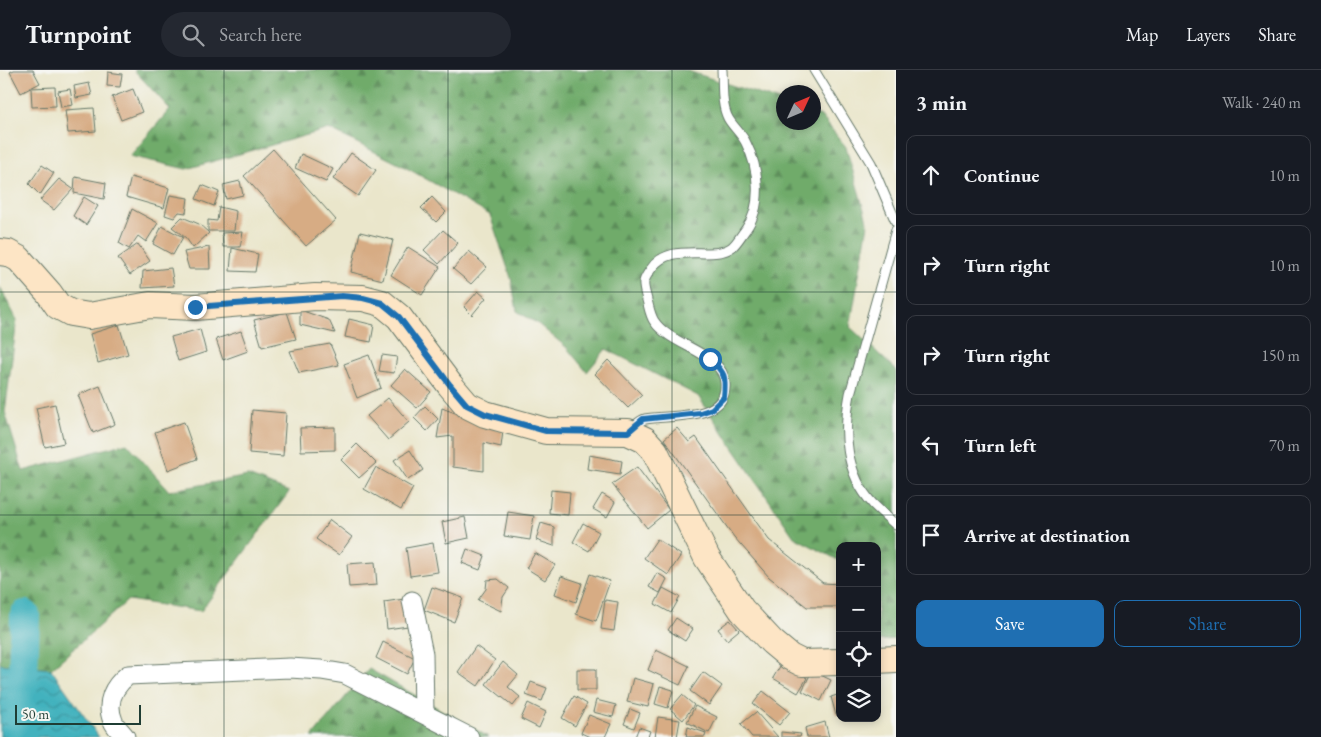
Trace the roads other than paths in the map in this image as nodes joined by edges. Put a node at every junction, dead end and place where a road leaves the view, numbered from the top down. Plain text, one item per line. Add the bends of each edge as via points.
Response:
1 (722, 70) edge
2 (814, 70) edge
3 (896, 222) edge
4 (896, 230) edge
5 (0, 252) edge
6 (628, 432) junction
7 (896, 525) edge
8 (412, 601) dead end
9 (896, 659) edge
10 (881, 660) edge
11 (836, 662) edge
12 (424, 714) junction
13 (125, 737) edge
14 (470, 737) edge

1 - 6 lane via 728,119 746,142 754,160 758,191 755,213 732,247 722,251 672,254 655,262 643,284 655,323 675,341 710,359 723,371 724,397 712,409 643,419
2 - 3 lane via 871,163
4 - 7 lane via 846,415 848,457 858,481 872,503
5 - 6 main road via 19,259 58,306 71,313 89,316 150,306 215,306 315,297 363,298 382,303 399,317 467,405 485,414 546,431
6 - 11 main road via 645,440 655,451 707,558 742,610 790,657 802,662
8 - 12 street via 424,654
9 - 10 main road
12 - 13 street via 345,674 321,670 290,668 142,673 128,675 112,692 113,721
12 - 14 street

